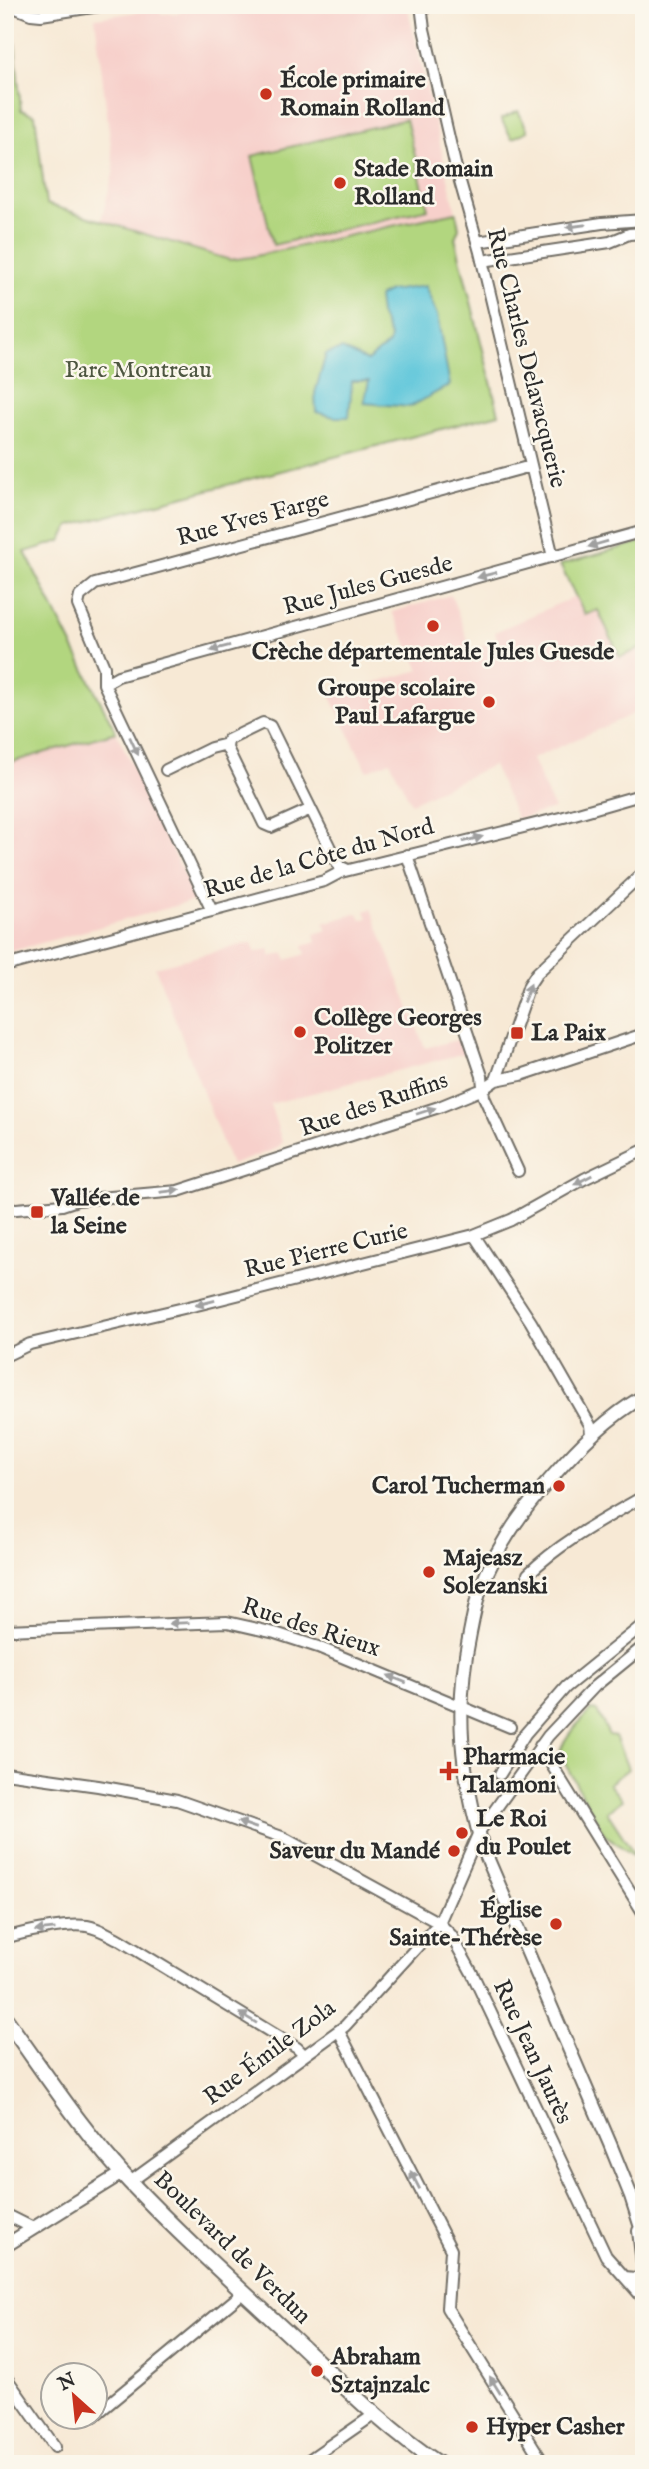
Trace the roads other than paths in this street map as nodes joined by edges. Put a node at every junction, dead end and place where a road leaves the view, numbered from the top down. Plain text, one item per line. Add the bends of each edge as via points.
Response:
1 (5, 5) edge
2 (106, 5) edge
3 (421, 5) edge
4 (12, 6) edge
5 (59, 8) edge
6 (644, 220) edge
7 (644, 233) edge
8 (477, 242) junction
9 (482, 261) junction
10 (531, 466) junction
11 (644, 531) edge
12 (553, 557) junction
13 (104, 684) junction
14 (227, 744) junction
15 (166, 770) dead end
16 (644, 794) edge
17 (311, 809) junction
18 (407, 855) junction
19 (348, 870) junction
20 (644, 872) edge
21 (212, 911) junction
22 (5, 967) edge
23 (644, 1034) edge
24 (496, 1080) junction
25 (483, 1089) junction
26 (644, 1150) edge
27 (518, 1171) dead end
28 (5, 1210) edge
29 (474, 1235) junction
30 (5, 1356) edge
31 (644, 1396) edge
32 (591, 1433) junction
33 (644, 1496) edge
34 (528, 1574) dead end
35 (644, 1623) edge
36 (5, 1630) edge
37 (644, 1646) edge
38 (460, 1705) junction
39 (510, 1727) dead end
40 (541, 1746) junction
41 (5, 1773) edge
42 (500, 1774) dead end
43 (479, 1832) junction
44 (644, 1914) edge
45 (439, 1923) junction
46 (5, 1938) edge
47 (5, 2018) edge
48 (339, 2031) junction
49 (304, 2056) junction
50 (126, 2177) junction
51 (5, 2214) edge
52 (638, 2220) junction
53 (33, 2228) junction
54 (644, 2237) edge
55 (5, 2246) edge
56 (644, 2272) edge
57 (625, 2277) junction
58 (644, 2279) edge
59 (244, 2292) junction
60 (644, 2299) edge
61 (5, 2376) edge
62 (108, 2405) edge
63 (375, 2414) junction
64 (55, 2447) dead end
65 (303, 2464) edge
66 (439, 2464) edge
67 (544, 2464) edge

1 - 4 street
2 - 5 street
3 - 8 street, Rue Charles Delavacquerie
4 - 5 street via 41,15
6 -> 8 street
7 - 9 street
8 - 9 street, Rue Charles Delavacquerie
9 - 10 street, Rue Charles Delavacquerie
10 - 12 street, Rue Charles Delavacquerie
10 - 13 street, Rue Yves Farge via 95,583 80,596 78,605 104,667
11 -> 12 street, Rue Jules Guesde
12 -> 13 street, Rue Jules Guesde via 118,676
13 -> 21 street
14 - 15 street
14 - 17 street via 264,824 271,827
14 - 17 street via 263,723 270,726
18 -> 16 street, Rue de la Côte du Nord
17 - 19 street via 339,866
18 - 19 street, Rue de la Côte du Nord
18 - 25 street
19 - 21 street, Rue de la Côte du Nord via 324,881
24 -> 20 street via 529,985
21 - 22 street, Rue de la Côte du Nord
23 - 24 street
24 - 25 street, Rue des Ruffins
25 - 27 street
28 -> 25 street, Rue des Ruffins via 178,1191
26 -> 29 street, Rue Pierre Curie
29 -> 30 street, Rue Pierre Curie via 30,1344
29 - 32 street via 531,1322
31 - 32 street
32 - 38 street via 525,1510 481,1587
33 - 34 street via 575,1536
35 - 42 street via 566,1687 525,1734
38 -> 36 street, Rue des Rieux via 318,1647 227,1622
37 - 40 street, Rue Émile Zola via 595,1686
38 - 39 street, Rue des Rieux
38 - 43 street via 461,1751
40 - 43 street, Rue Émile Zola
40 - 44 street
45 -> 41 street, Rue Jean Jaurès via 282,1837 177,1800
43 - 45 street, Rue Émile Zola
43 - 52 street
45 - 48 street, Rue Émile Zola
45 - 57 street, Rue Jean Jaurès via 472,1973 606,2256
49 -> 46 street via 285,2040 97,1928 30,1931
47 - 50 main road, Boulevard de Verdun
48 - 49 street, Rue Émile Zola
67 -> 48 street via 447,2308 451,2250
49 - 50 street, Rue Émile Zola
50 - 53 street
50 - 59 main road, Boulevard de Verdun
51 - 53 street
52 - 54 street
52 - 56 street
53 - 55 street
57 - 58 street
57 - 60 street, Rue Jean Jaurès
59 - 62 street
59 - 63 main road, Boulevard de Verdun
61 - 64 street
63 - 65 street
63 - 66 main road, Boulevard de Verdun

